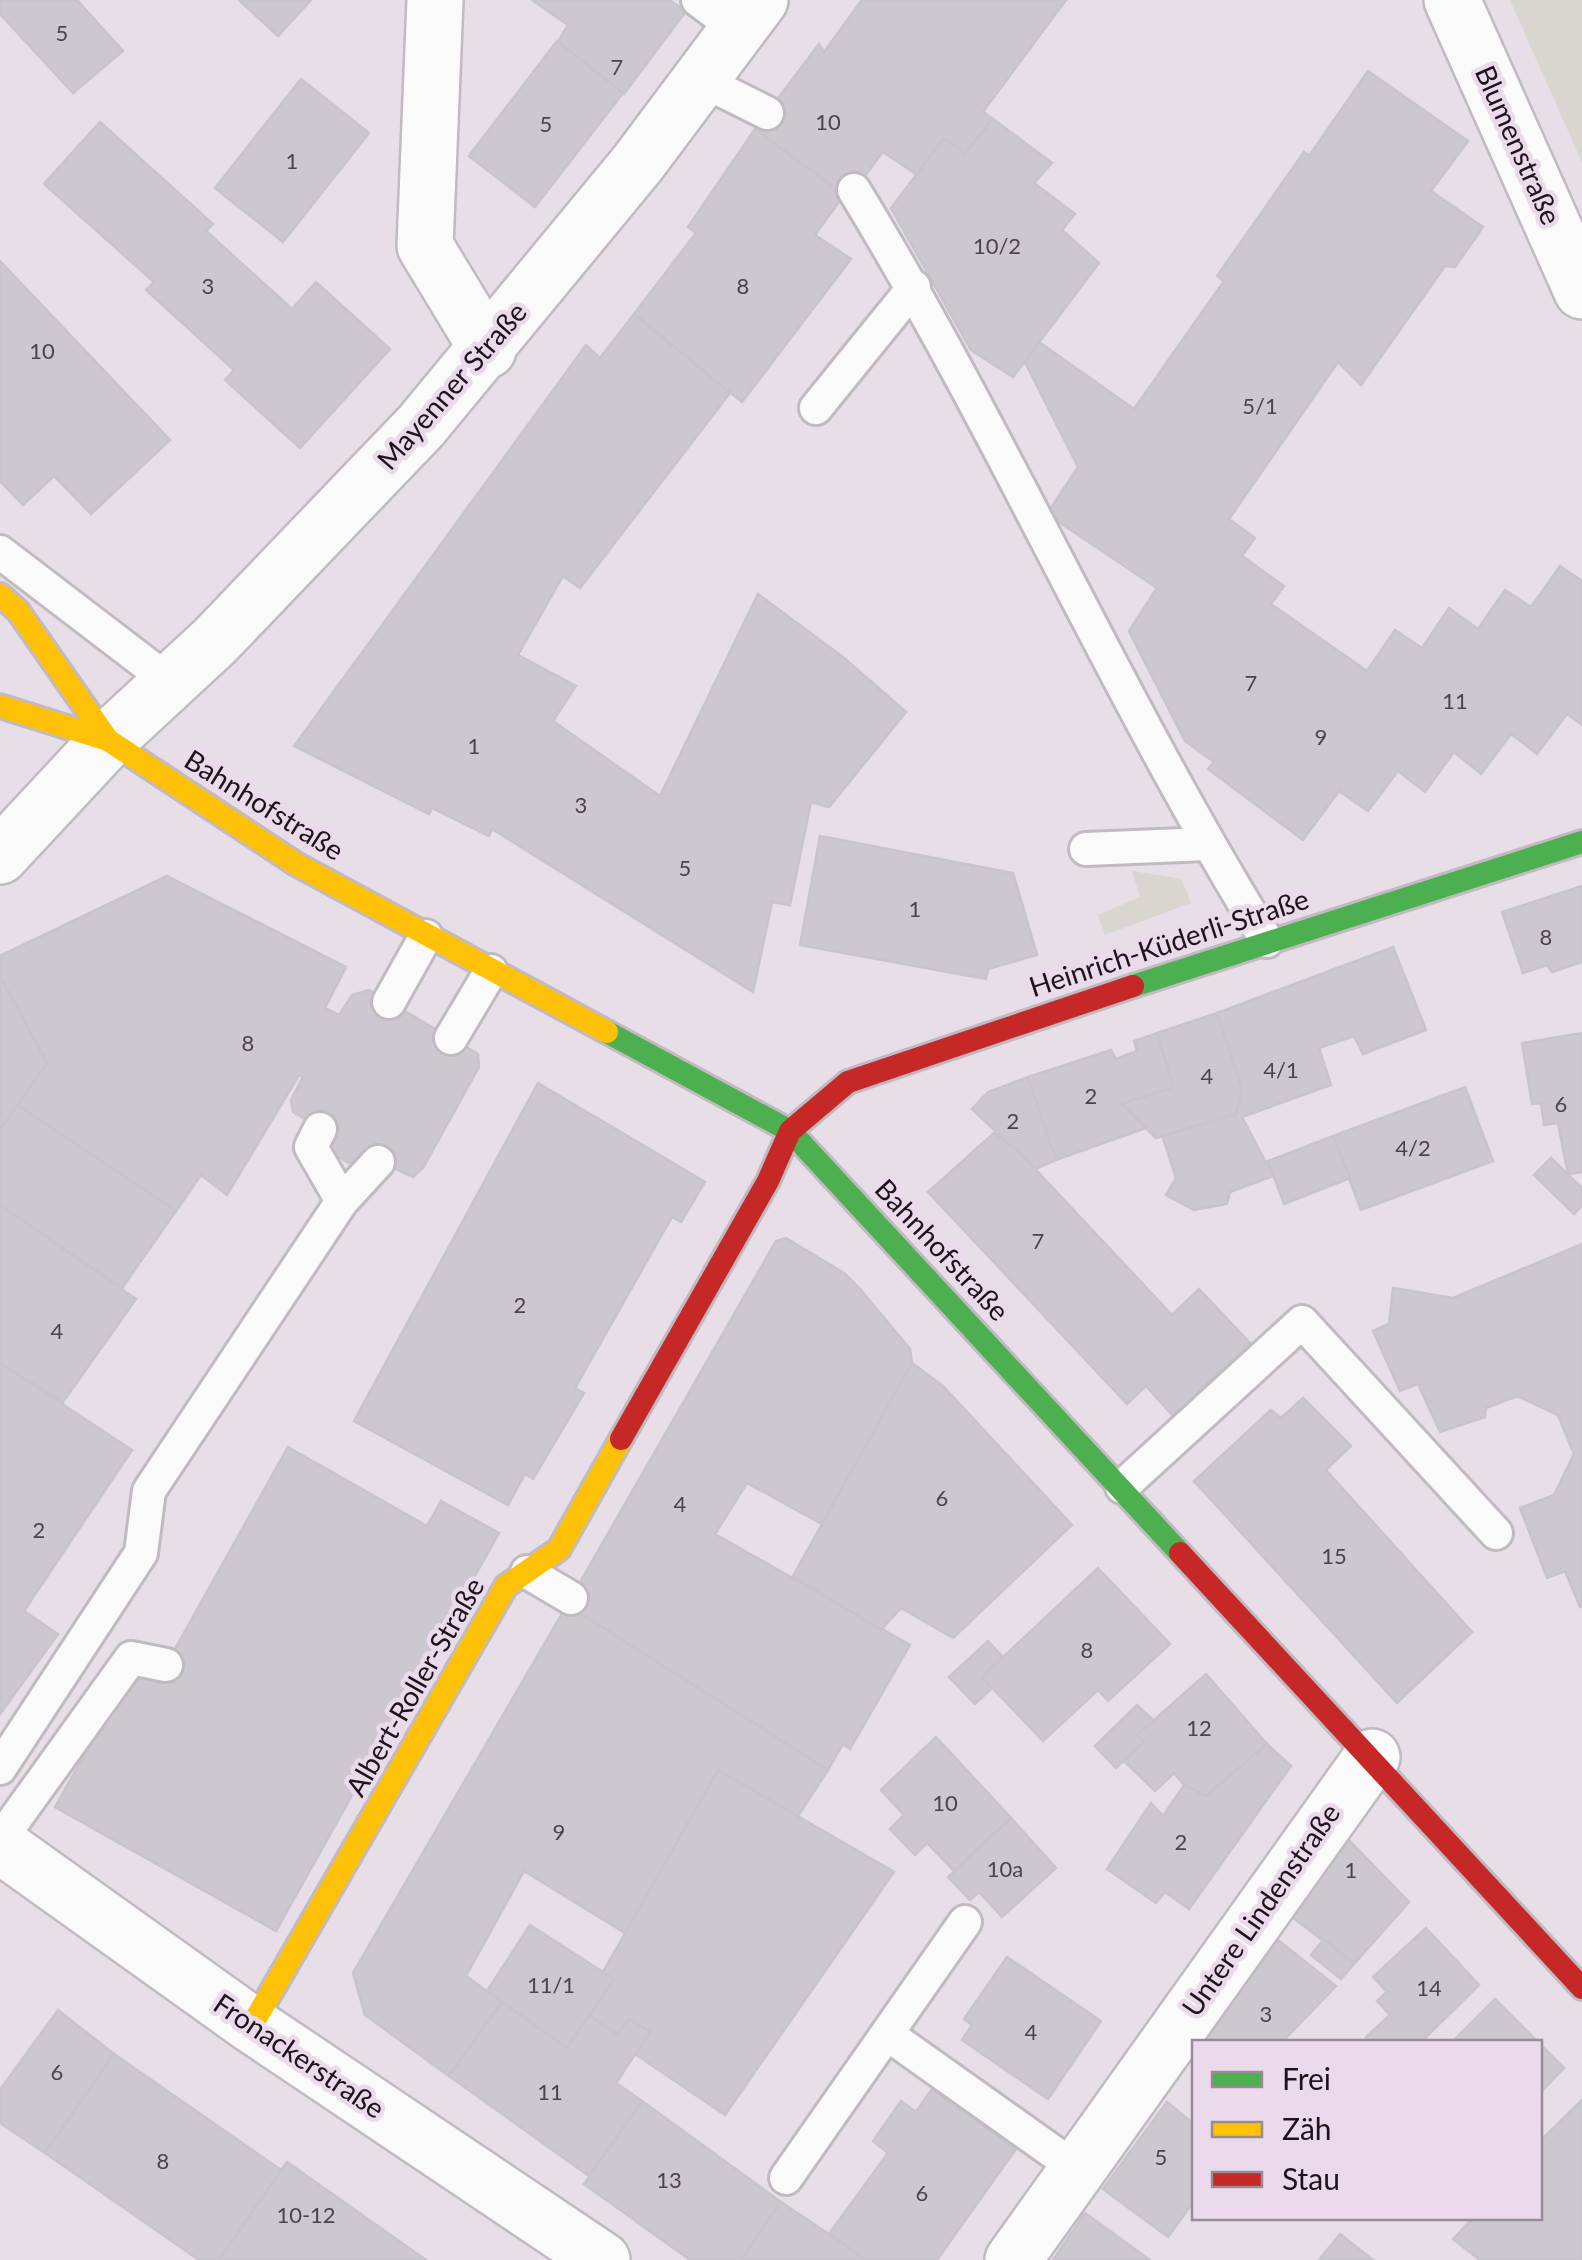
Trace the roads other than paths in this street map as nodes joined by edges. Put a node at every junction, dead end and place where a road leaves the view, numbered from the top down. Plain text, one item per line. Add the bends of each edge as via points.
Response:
1 (435, 0) edge
2 (1452, 0) edge
3 (732, 10) edge
4 (701, 80) junction
5 (767, 114) dead end
6 (854, 190) dead end
7 (914, 288) junction
8 (1582, 292) edge
9 (488, 350) junction
10 (816, 408) dead end
11 (0, 552) edge
12 (0, 595) edge
13 (170, 682) junction
14 (0, 706) edge
15 (108, 740) junction
16 (1582, 842) edge
17 (1207, 844) junction
18 (1086, 850) dead end
19 (0, 856) edge
20 (426, 936) junction
21 (1267, 941) junction
22 (491, 972) junction
23 (389, 1002) dead end
24 (451, 1038) dead end
25 (320, 1128) dead end
26 (790, 1131) junction
27 (378, 1162) dead end
28 (342, 1201) junction
29 (1122, 1488) junction
30 (1496, 1533) dead end
31 (527, 1572) junction
32 (572, 1598) dead end
33 (166, 1665) dead end
34 (1372, 1757) junction
35 (0, 1768) edge
36 (0, 1842) edge
37 (964, 1922) dead end
38 (1582, 1988) edge
39 (252, 2026) junction
40 (887, 2034) junction
41 (1077, 2169) junction
42 (786, 2178) dead end
43 (602, 2260) edge
44 (1013, 2260) edge

1 - 9 street via 425,246
2 - 8 street, Blumenstraße
3 - 4 street, Mayenner Straße
4 - 5 lane
4 - 9 street, Mayenner Straße
6 - 7 lane
7 - 10 lane
7 - 17 lane
9 - 13 street, Mayenner Straße
11 - 13 lane
12 - 15 street
13 - 15 street, Mayenner Straße
14 - 15 street
15 - 19 street, Mayenner Straße
15 - 20 street, Bahnhofstraße via 284,856
16 - 21 street, Heinrich-Küderli-Straße
17 - 18 lane
17 - 21 lane
20 - 22 street, Bahnhofstraße
20 - 23 lane
21 - 26 street, Heinrich-Küderli-Straße via 848,1082
22 - 24 lane
22 - 26 street, Bahnhofstraße
25 - 28 lane via 311,1146
26 - 29 street, Bahnhofstraße
26 - 31 street, Albert-Roller-Straße via 559,1549
27 - 28 lane
28 - 35 lane via 149,1491 141,1553
29 - 30 lane via 1302,1322
29 - 34 street, Bahnhofstraße
31 - 32 lane
31 - 39 street, Albert-Roller-Straße via 506,1586
33 - 36 lane via 131,1658
34 - 38 street, Bahnhofstraße
34 - 41 street, Untere Lindenstraße
36 - 39 street, Fronackerstraße
37 - 40 lane
39 - 43 street, Fronackerstraße
40 - 41 lane
40 - 42 lane
41 - 44 street, Untere Lindenstraße

